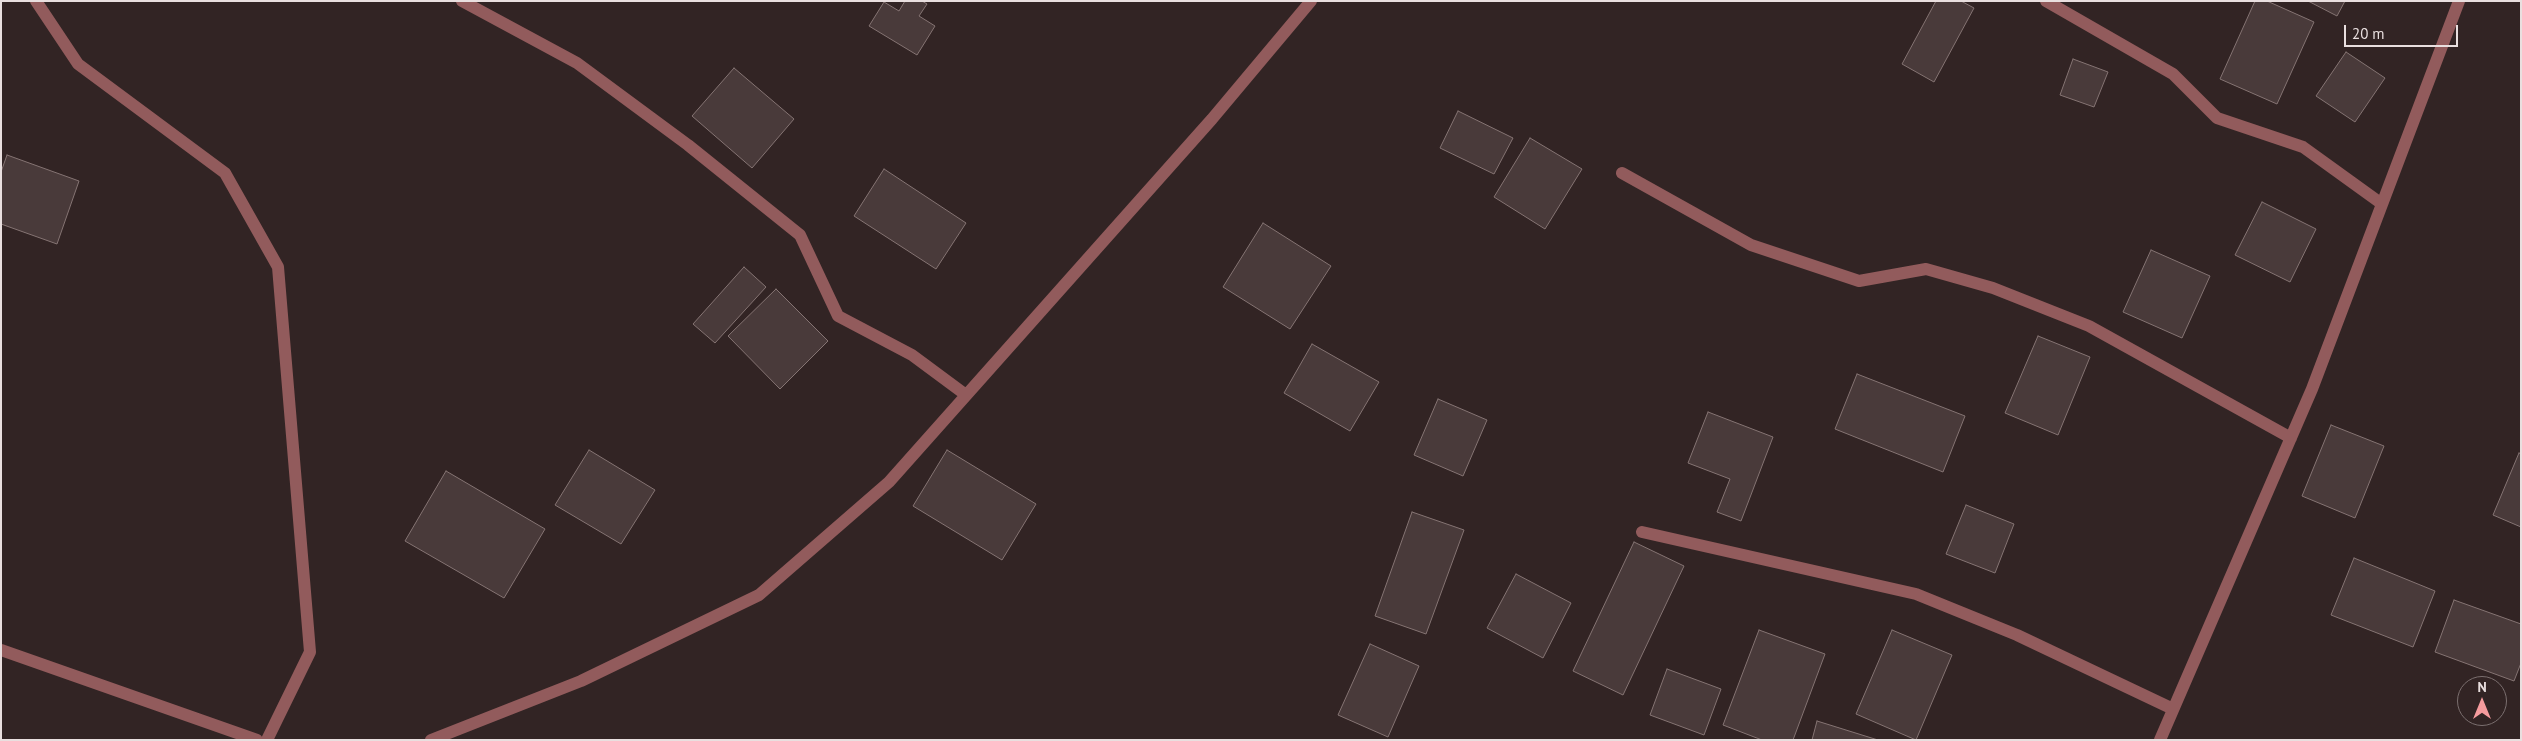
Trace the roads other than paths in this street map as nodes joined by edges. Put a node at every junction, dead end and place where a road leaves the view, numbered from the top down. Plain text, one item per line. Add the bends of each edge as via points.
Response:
1 (36, 1) edge
2 (462, 1) edge
3 (1311, 1) edge
4 (2046, 1) edge
5 (2459, 1) edge
6 (1622, 173) dead end
7 (2382, 204) junction
8 (966, 395) junction
9 (2291, 438) junction
10 (1642, 532) dead end
11 (1, 650) edge
12 (2174, 709) junction
13 (257, 740) edge
14 (267, 740) edge
15 (431, 740) edge
16 (2160, 740) edge

1 - 14 street via 78,64 225,173 278,267 310,652
2 - 8 street via 577,63 688,145 800,234 838,316 912,355
3 - 8 street via 1212,119
4 - 7 street via 2174,74 2217,118 2302,147
5 - 7 street
6 - 9 street via 1751,245 1859,281 1926,269 1993,288 2072,319
7 - 9 street
8 - 15 street via 889,482 759,595 581,681
9 - 12 street
10 - 12 street via 1916,594 2017,635
11 - 13 street
12 - 16 street

